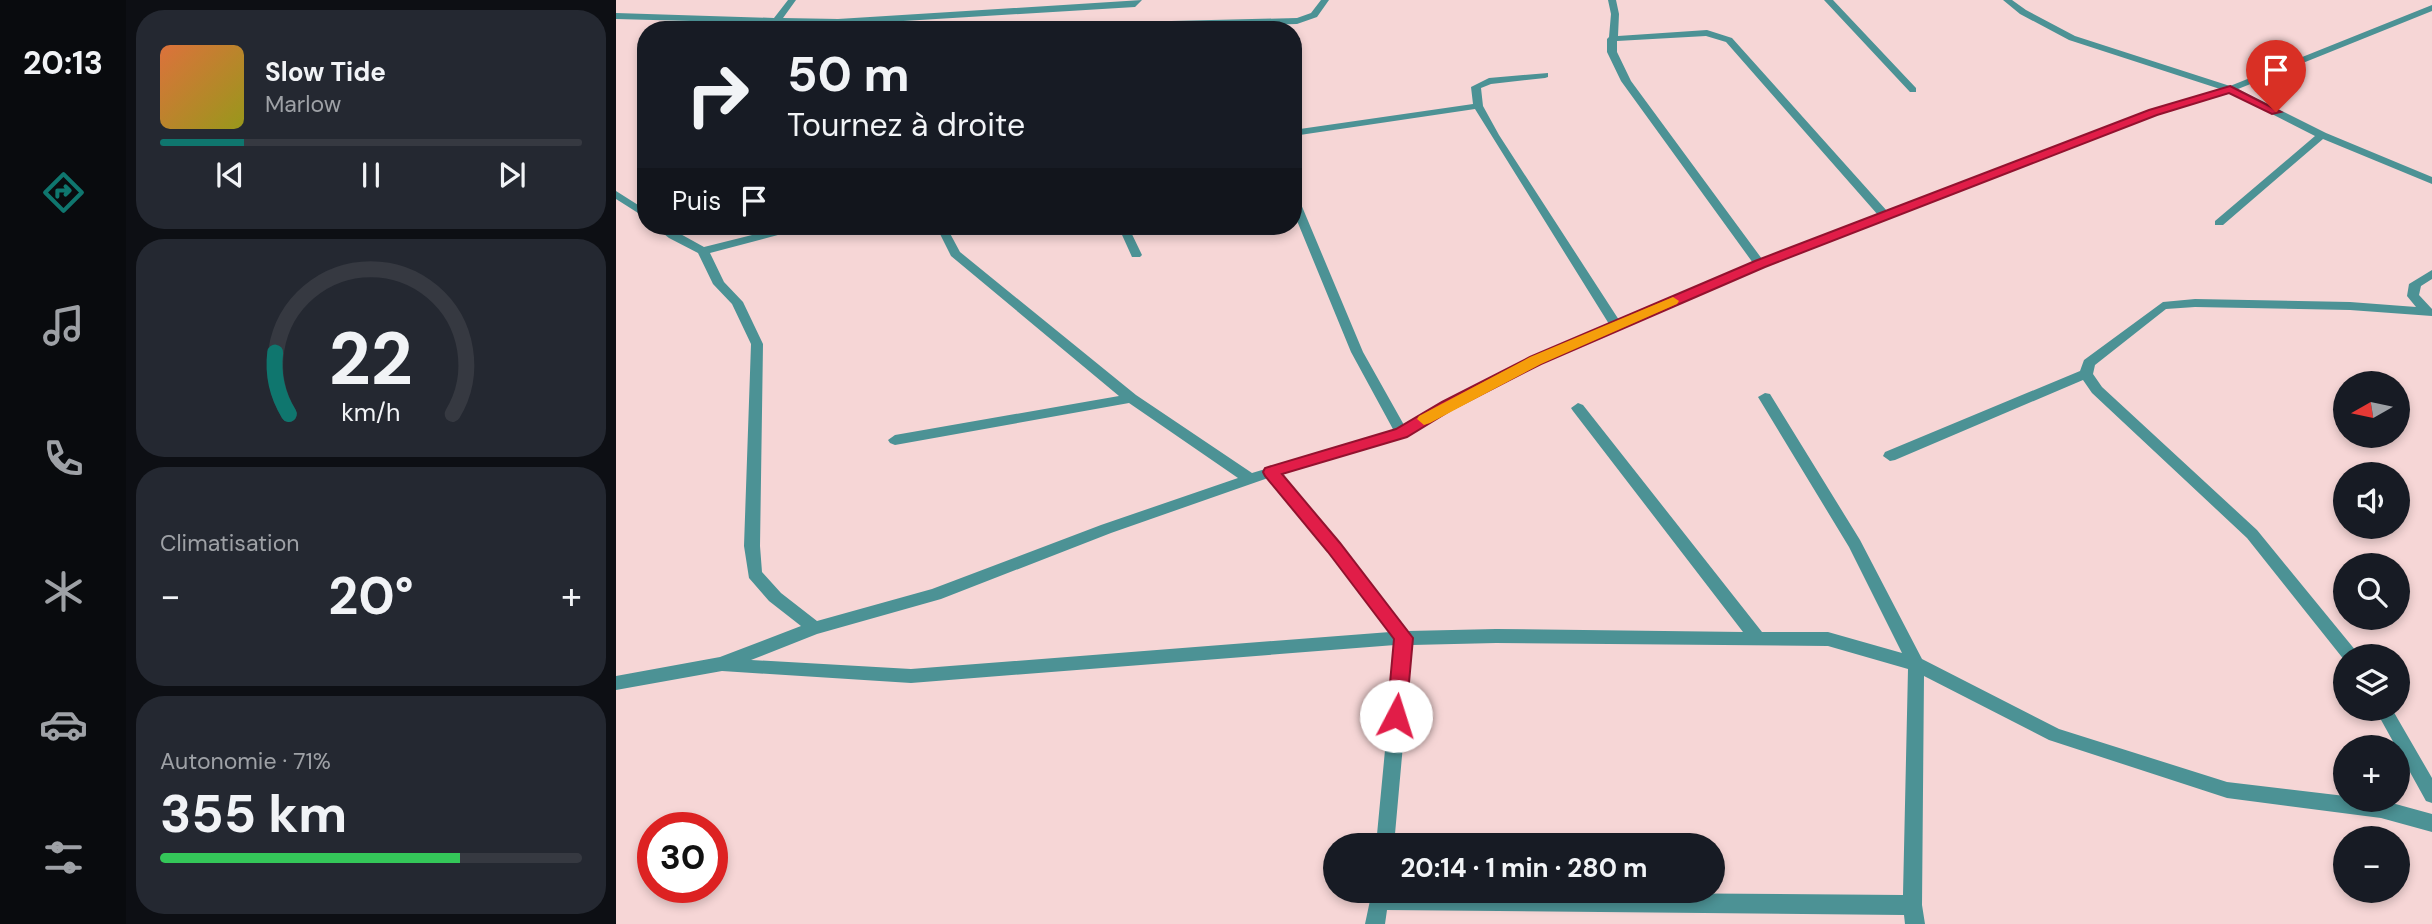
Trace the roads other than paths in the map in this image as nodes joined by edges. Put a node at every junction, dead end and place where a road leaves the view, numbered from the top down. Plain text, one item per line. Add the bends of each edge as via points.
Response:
1 (792, 0) edge
2 (1325, 0) edge
3 (1612, 0) edge
4 (1828, 0) edge
5 (2007, 0) edge
6 (1137, 2) edge
7 (2432, 8) edge
8 (616, 16) edge
9 (748, 21) edge
10 (776, 21) edge
11 (898, 21) edge
12 (1132, 21) edge
13 (1297, 21) edge
14 (1611, 39) junction
15 (1545, 75) dead end
16 (2230, 89) junction
17 (1913, 90) dead end
18 (1478, 106) junction
19 (1302, 132) edge
20 (2322, 135) junction
21 (2432, 181) edge
22 (616, 194) edge
23 (637, 209) edge
24 (1885, 216) junction
25 (1302, 219) edge
26 (2218, 223) dead end
27 (765, 235) edge
28 (946, 235) edge
29 (1127, 235) edge
30 (673, 236) edge
31 (703, 251) junction
32 (1136, 256) dead end
33 (1760, 264) junction
34 (2432, 274) edge
35 (2429, 314) edge
36 (1616, 325) junction
37 (2086, 374) junction
38 (1765, 397) dead end
39 (1131, 398) junction
40 (1578, 408) dead end
41 (1402, 433) junction
42 (895, 440) dead end
43 (1890, 456) dead end
44 (1271, 472) junction
45 (1250, 479) junction
46 (815, 628) junction
47 (1404, 638) junction
48 (1758, 639) junction
49 (2340, 644) edge
50 (721, 664) junction
51 (1916, 664) junction
52 (616, 683) edge
53 (2390, 721) edge
54 (2432, 795) edge
55 (2432, 823) edge
56 (1386, 833) edge
57 (1379, 903) edge
58 (1587, 903) edge
59 (1913, 914) edge
60 (1375, 924) edge

1 - 10 street
2 - 13 street via 1312,18
3 - 14 street
4 - 17 street
5 - 16 street via 2072,38
6 - 11 street
6 - 12 street
7 - 16 street
8 - 9 street
14 - 24 street via 1707,33 1729,40
14 - 33 street via 1612,52 1626,80
15 - 18 street via 1489,81 1476,87
16 - 20 street
16 - 24 street via 2153,113
18 - 19 street
18 - 36 street
20 - 21 street
20 - 26 street
22 - 23 street
24 - 33 street
25 - 41 street via 1357,352
27 - 31 street
28 - 39 street via 955,254
29 - 32 street
30 - 31 street
31 - 46 street via 719,284 737,302 757,344 754,573 775,597
33 - 36 street
34 - 35 street via 2416,284 2413,296
35 - 37 street via 2350,306 2163,306 2089,363
36 - 41 street via 1535,360
37 - 43 street
37 - 49 street via 2096,390 2252,534
38 - 51 street via 1855,544
39 - 42 street
39 - 45 street
40 - 48 street
41 - 44 street
44 - 45 street
44 - 47 street
45 - 46 street via 1106,528 935,595
46 - 50 street
47 - 48 street
47 - 50 street via 911,676
47 - 56 street
48 - 51 street via 1828,639
50 - 52 street
51 - 55 street via 2055,735 2227,790 2381,810
51 - 59 street
53 - 54 street
57 - 60 street
58 - 59 street

